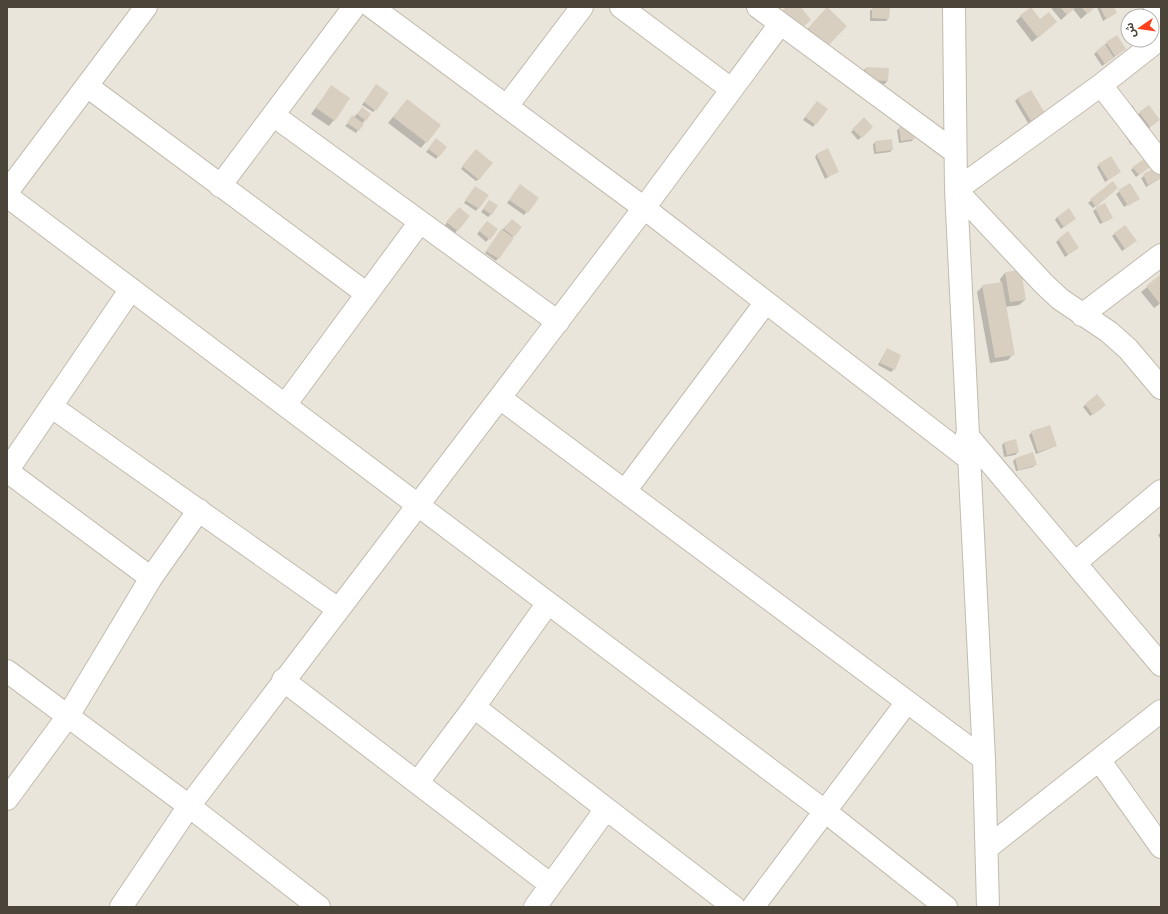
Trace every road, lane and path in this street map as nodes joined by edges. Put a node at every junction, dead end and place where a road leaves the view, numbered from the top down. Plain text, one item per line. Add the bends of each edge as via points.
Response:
1 (146, 7) edge
2 (354, 7) edge
3 (372, 7) edge
4 (582, 7) edge
5 (620, 7) edge
6 (758, 7) edge
7 (954, 7) edge
8 (780, 24) junction
9 (1161, 38) edge
10 (1101, 85) junction
11 (87, 86) junction
12 (731, 89) junction
13 (507, 106) junction
14 (273, 115) junction
15 (955, 152) junction
16 (1161, 164) edge
17 (220, 186) junction
18 (956, 190) junction
19 (7, 192) edge
20 (7, 196) edge
21 (644, 208) junction
22 (420, 222) junction
23 (1161, 255) edge
24 (131, 289) junction
25 (367, 294) junction
26 (766, 302) junction
27 (1082, 314) junction
28 (558, 322) junction
29 (1161, 388) edge
30 (500, 398) junction
31 (285, 405) junction
32 (52, 408) junction
33 (967, 435) junction
34 (968, 458) junction
35 (7, 471) edge
36 (625, 491) junction
37 (1161, 491) edge
38 (418, 505) junction
39 (199, 510) junction
40 (1075, 563) junction
41 (151, 578) junction
42 (548, 603) junction
43 (338, 608) junction
44 (1161, 665) edge
45 (7, 671) edge
46 (284, 680) junction
47 (907, 702) junction
48 (474, 707) junction
49 (1161, 712) edge
50 (68, 716) junction
51 (984, 759) junction
52 (1100, 761) junction
53 (418, 782) junction
54 (7, 799) edge
55 (189, 806) junction
56 (606, 809) junction
57 (826, 812) junction
58 (987, 848) junction
59 (1161, 848) edge
60 (551, 885) junction
61 (121, 907) edge
62 (319, 907) edge
63 (535, 907) edge
64 (734, 907) edge
65 (753, 907) edge
66 (946, 907) edge
67 (988, 907) edge

1 - 11 street
2 - 14 street
3 - 13 street
4 - 13 street
5 - 12 street
6 - 8 street
7 - 15 street
8 - 12 street
8 - 15 street
9 - 10 street
10 - 16 street
10 - 18 street
11 - 17 street
11 - 19 street
12 - 21 street
13 - 21 street
14 - 17 street
14 - 22 street
15 - 18 street
17 - 25 street
18 - 27 street via 1044,284
18 - 33 street
20 - 24 street
21 - 26 street
21 - 28 street
22 - 25 street
22 - 28 street
23 - 27 street
24 - 31 street
24 - 32 street
25 - 31 street
26 - 34 street
26 - 36 street
27 - 29 street via 1109,332 1128,349
28 - 30 street
30 - 36 street
30 - 38 street
31 - 38 street
32 - 35 street
32 - 39 street
33 - 34 street
33 - 40 street
34 - 51 street
35 - 41 street
36 - 47 street
37 - 40 street
38 - 42 street
38 - 43 street
39 - 41 street
39 - 43 street
40 - 44 street
41 - 50 street
42 - 48 street
42 - 57 street
43 - 46 street
45 - 50 street
46 - 53 street
46 - 55 street
47 - 51 street
47 - 57 street
48 - 53 street
48 - 56 street
49 - 52 street
50 - 54 street
50 - 55 street
51 - 58 street
52 - 58 street
52 - 59 street
53 - 60 street
55 - 61 street
55 - 62 street
56 - 60 street
56 - 64 street
57 - 65 street
57 - 66 street
58 - 67 street
60 - 63 street

